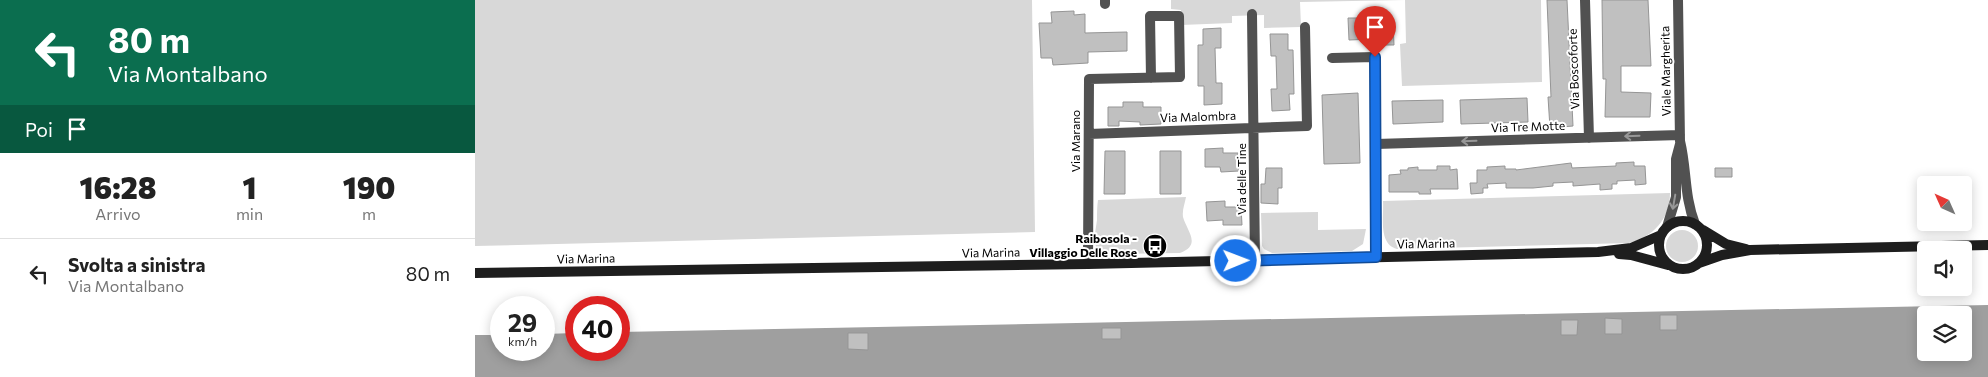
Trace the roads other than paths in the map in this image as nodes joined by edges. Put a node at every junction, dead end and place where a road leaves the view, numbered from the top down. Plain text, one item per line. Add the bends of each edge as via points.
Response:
1 (1585, 0) edge
2 (1678, 0) edge
3 (1252, 14) dead end
4 (1305, 27) dead end
5 (1332, 58) dead end
6 (1151, 78) junction
7 (1254, 128) junction
8 (1089, 134) junction
9 (1589, 138) junction
10 (1680, 138) junction
11 (1376, 144) junction
12 (1698, 227) junction
13 (1664, 231) junction
14 (1988, 245) edge
15 (1750, 250) junction
16 (1598, 252) junction
17 (1376, 257) junction
18 (1255, 260) junction
19 (1699, 263) junction
20 (1088, 264) junction
21 (1669, 265) junction
22 (475, 273) edge

1 - 9 street, Via Boscoforte
2 - 10 street, Viale Margherita
3 - 7 street, Via Malombra
4 - 7 street via 1307,126
5 - 11 street via 1375,57
6 - 6 street via 1180,77 1179,16 1150,16
6 - 8 street, Via Marano via 1089,79
7 - 8 street, Via Malombra
7 - 18 street, Via delle Tine
8 - 20 street, Via Marano
10 -> 9 street, Via Tre Motte
9 -> 11 street, Via Tre Motte
10 - 12 street, Viale Margherita via 1686,193
10 -> 13 street, Viale Margherita via 1675,197
11 - 17 street
12 - 13 street via 1681,221
12 - 15 street via 1726,244
12 - 19 street via 1707,246
13 - 16 street, Via Marina via 1631,248
13 - 21 street via 1659,251
14 - 15 street
15 - 19 street
16 - 17 street, Via Marina
16 - 21 street, Via Marina via 1631,255
17 - 18 street, Via Marina
18 - 20 street, Via Marina
19 - 21 street via 1684,270
20 - 22 street, Via Marina

